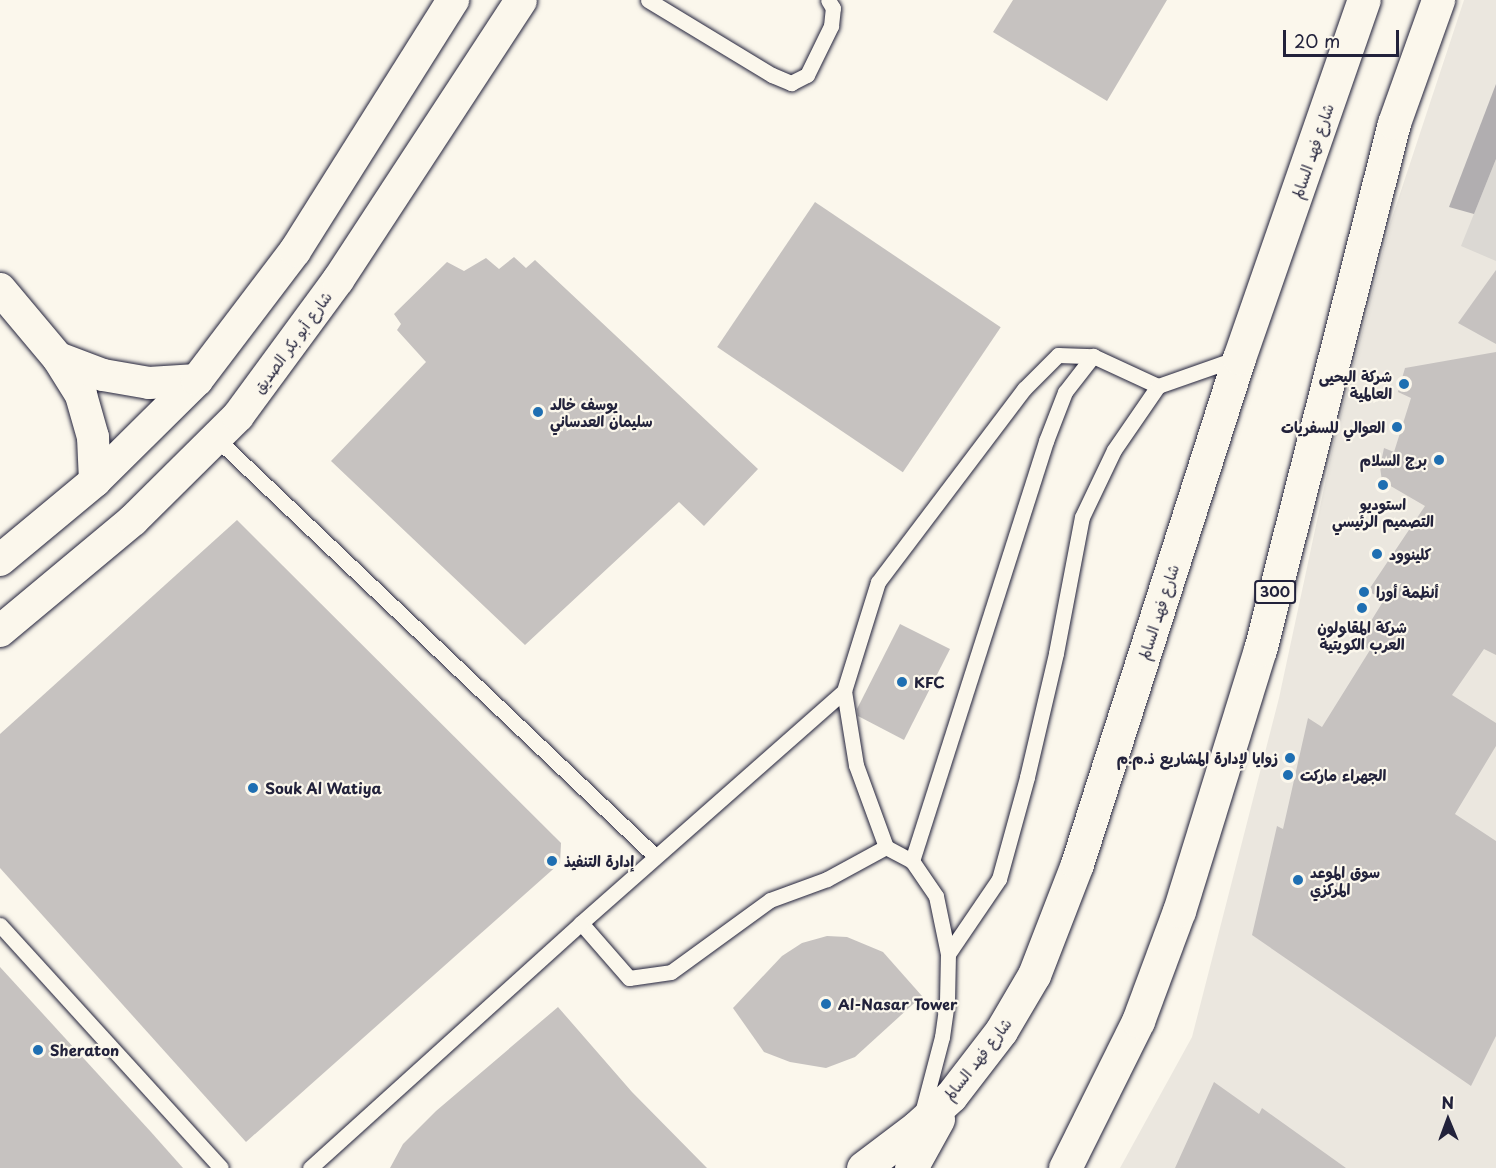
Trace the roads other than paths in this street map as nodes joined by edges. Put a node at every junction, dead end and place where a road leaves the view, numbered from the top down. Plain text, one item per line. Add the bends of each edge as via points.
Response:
1 (453, 0) edge
2 (521, 0) edge
3 (648, 0) edge
4 (828, 0) edge
5 (1364, 0) edge
6 (1438, 0) edge
7 (0, 289) edge
8 (1093, 356) junction
9 (58, 358) junction
10 (1239, 358) junction
11 (197, 380) junction
12 (1158, 386) junction
13 (216, 438) junction
14 (95, 481) junction
15 (0, 560) edge
16 (0, 631) edge
17 (844, 691) junction
18 (886, 847) junction
19 (655, 856) junction
20 (912, 861) junction
21 (581, 923) junction
22 (0, 925) edge
23 (948, 954) junction
24 (951, 1096) junction
25 (918, 1127) junction
26 (1072, 1156) edge
27 (221, 1168) edge
28 (310, 1168) edge
29 (862, 1168) edge
30 (910, 1168) edge
31 (1051, 1168) edge

1 - 11 street via 295,251
2 - 13 street, شارع أبو بكر الصديق via 338,280 238,416
3 - 4 lane via 791,83 807,75 831,26 833,8
5 - 10 main road, شارع فهد السالم
6 - 26 main road, 300 via 1394,123 1260,650 1193,865 1138,1021
7 - 9 street
8 - 12 lane
8 - 17 lane via 1058,355 1024,388 878,582
8 - 20 lane via 1065,392 1046,441
9 - 11 street via 103,375 138,381
9 - 14 street via 81,395 93,437
10 - 12 lane
10 - 24 main road, شارع فهد السالم via 1052,931 1019,1003
11 - 14 street
12 - 23 lane via 1114,450 1082,517 1056,653 999,879
13 - 16 street, شارع أبو بكر الصديق via 133,520
13 - 19 lane
14 - 15 street
17 - 18 lane via 856,765
17 - 19 lane
18 - 20 lane
18 - 21 lane via 827,879 770,900 671,972 629,978
19 - 21 lane
20 - 23 lane via 936,896
21 - 28 lane
22 - 27 lane
23 - 25 lane via 942,1037
24 - 25 main road, شارع فهد السالم
24 - 30 main road
25 - 29 main road, شارع فهد السالم
26 - 31 main road

